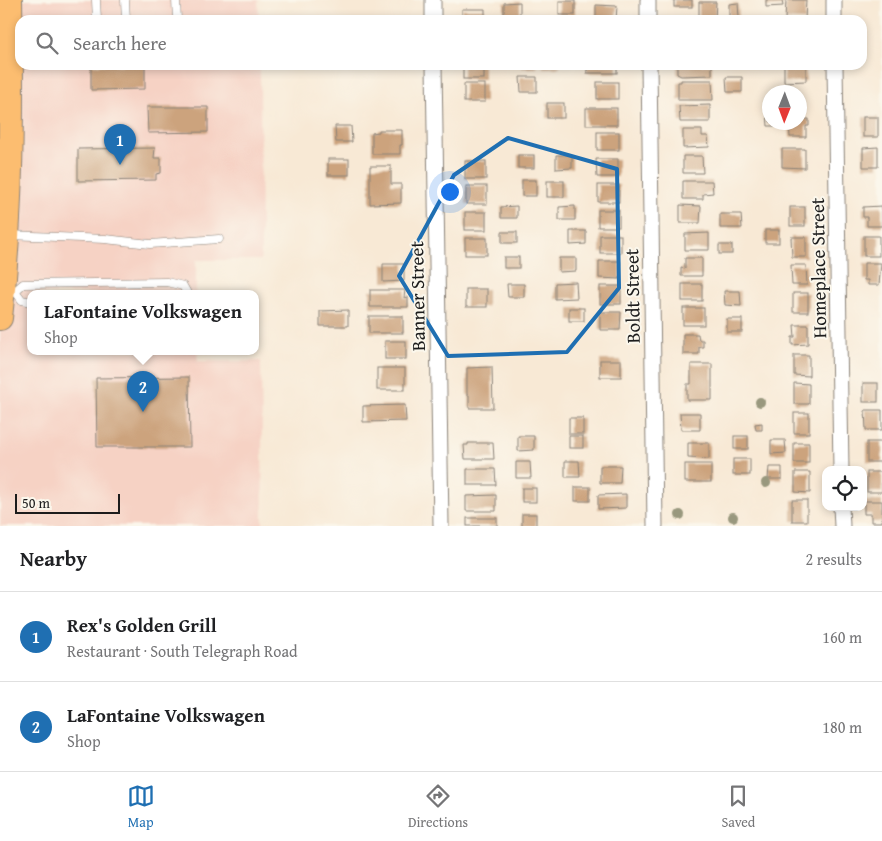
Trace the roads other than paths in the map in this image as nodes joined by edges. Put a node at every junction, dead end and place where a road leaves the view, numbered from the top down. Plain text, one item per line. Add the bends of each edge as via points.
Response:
1 (10, 0) edge
2 (96, 0) edge
3 (125, 0) edge
4 (176, 0) edge
5 (433, 0) edge
6 (648, 0) edge
7 (834, 0) edge
8 (97, 15) edge
9 (126, 15) edge
10 (177, 15) edge
11 (433, 15) edge
12 (648, 15) edge
13 (834, 15) edge
14 (434, 70) edge
15 (649, 70) edge
16 (835, 70) edge
17 (7, 234) junction
18 (219, 239) dead end
19 (6, 278) edge
20 (61, 284) junction
21 (60, 290) edge
22 (185, 290) edge
23 (27, 301) edge
24 (0, 318) edge
25 (841, 466) edge
26 (841, 511) edge
27 (441, 526) edge
28 (655, 526) edge
29 (842, 526) edge

1 - 17 main road via 12,119
2 - 8 lane
3 - 9 lane
4 - 10 lane
5 - 11 street
6 - 12 street
7 - 13 street
14 - 27 street, Banner Street
15 - 28 street, Boldt Street
16 - 25 street, Homeplace Street
17 - 18 lane via 150,244
17 - 19 main road
19 - 20 lane via 23,284
19 - 23 lane via 22,300
19 - 24 main road
20 - 21 lane
20 - 22 lane via 167,282
26 - 29 street

